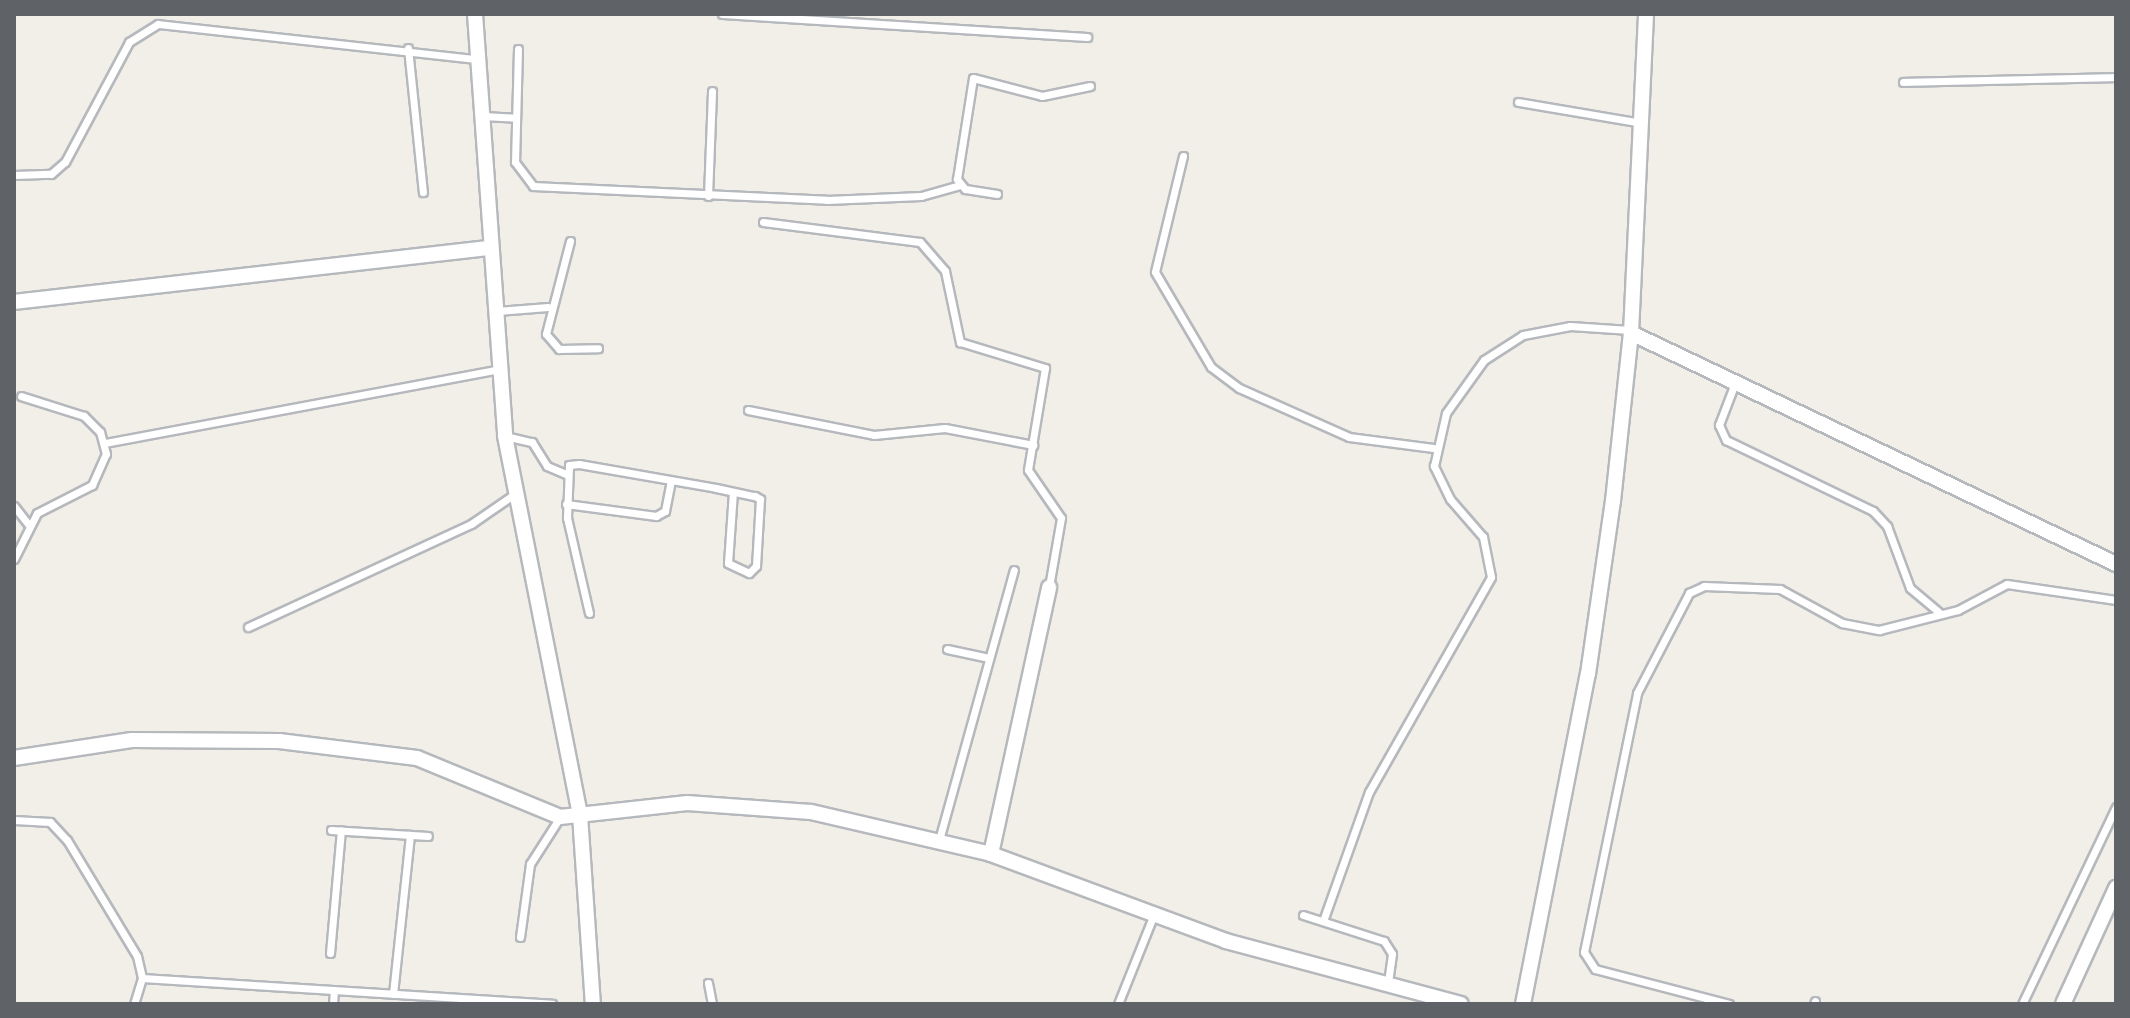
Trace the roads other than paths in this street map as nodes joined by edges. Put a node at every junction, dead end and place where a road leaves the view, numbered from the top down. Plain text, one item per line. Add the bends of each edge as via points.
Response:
1 (475, 14) edge
2 (722, 14) edge
3 (1646, 14) edge
4 (1087, 37) dead end
5 (408, 48) junction
6 (518, 49) dead end
7 (477, 59) junction
8 (2116, 77) edge
9 (1903, 82) dead end
10 (1090, 86) dead end
11 (712, 91) dead end
12 (1518, 102) dead end
13 (480, 116) junction
14 (516, 118) junction
15 (1644, 123) junction
16 (1183, 156) dead end
17 (14, 175) edge
18 (960, 185) junction
19 (423, 192) dead end
20 (997, 194) dead end
21 (708, 196) junction
22 (763, 222) dead end
23 (570, 241) dead end
24 (490, 248) junction
25 (14, 302) edge
26 (548, 307) junction
27 (495, 311) junction
28 (1631, 332) junction
29 (598, 348) dead end
30 (500, 369) junction
31 (1735, 383) junction
32 (21, 396) dead end
33 (748, 410) dead end
34 (505, 436) junction
35 (105, 443) junction
36 (1033, 445) junction
37 (1433, 448) junction
38 (566, 474) junction
39 (671, 481) junction
40 (733, 492) junction
41 (513, 495) junction
42 (566, 504) junction
43 (14, 506) edge
44 (28, 524) junction
45 (14, 559) edge
46 (2116, 564) edge
47 (1014, 570) dead end
48 (1049, 587) joint
49 (1919, 599) junction
50 (2116, 600) edge
51 (589, 613) dead end
52 (1941, 613) junction
53 (1916, 619) junction
54 (248, 627) dead end
55 (947, 649) dead end
56 (989, 658) junction
57 (14, 758) edge
58 (2116, 807) edge
59 (580, 815) junction
60 (560, 817) junction
61 (14, 820) edge
62 (331, 830) dead end
63 (341, 830) junction
64 (410, 835) junction
65 (428, 836) dead end
66 (939, 840) junction
67 (991, 854) junction
68 (2116, 888) edge
69 (1154, 914) junction
70 (1303, 915) dead end
71 (1323, 921) junction
72 (520, 937) dead end
73 (330, 953) dead end
74 (142, 978) junction
75 (708, 983) dead end
76 (1388, 984) junction
77 (334, 990) junction
78 (393, 994) junction
79 (407, 1000) edge
80 (134, 1004) edge
81 (333, 1004) edge
82 (552, 1004) edge
83 (593, 1004) edge
84 (712, 1004) edge
85 (1118, 1004) edge
86 (1461, 1004) edge
87 (1523, 1004) edge
88 (1729, 1004) edge
89 (2022, 1004) edge
90 (2063, 1004) edge

1 - 7 street
2 - 4 lane
3 - 15 street
5 - 7 lane
5 - 17 lane via 158,24 129,42 65,162 51,174
5 - 19 lane
6 - 14 lane
7 - 13 street
8 - 9 lane
10 - 18 lane via 1027,95 973,78
11 - 21 lane
12 - 15 lane
13 - 14 lane
13 - 24 street
14 - 21 lane via 515,162 533,186
15 - 28 street
16 - 37 lane via 1155,272 1211,367 1239,388 1349,437
18 - 20 lane
18 - 21 lane via 900,198
22 - 36 lane via 907,239 932,249 945,271 960,342 1045,368
23 - 26 lane
24 - 25 street
24 - 27 street
26 - 27 lane
26 - 29 lane via 544,324 551,343
27 - 30 street
28 - 31 street
28 - 37 lane via 1546,328 1503,345 1455,397
28 - 87 street via 1588,674
30 - 34 street
30 - 35 lane
31 - 46 street
31 - 49 lane via 1719,425 1726,440 1873,511 1887,526 1902,575
32 - 35 lane via 84,416
33 - 36 lane via 874,435 945,428
34 - 38 lane via 532,442 547,466
34 - 41 street
35 - 44 lane via 104,466 92,485 48,503
36 - 48 lane via 1031,482 1061,518
37 - 71 lane via 1440,484 1483,537 1491,577 1369,792
38 - 39 lane via 574,463
38 - 42 lane
39 - 40 lane
39 - 42 lane via 665,511 656,516
40 - 40 lane via 763,503 756,566 749,573 728,563
41 - 54 lane via 471,524
41 - 59 street
42 - 51 lane
43 - 44 lane
44 - 45 lane
47 - 56 lane
48 - 67 street
49 - 52 lane
49 - 53 lane
50 - 52 lane via 2007,584
52 - 53 lane
53 - 88 lane via 1866,629 1780,589 1704,586 1684,600 1662,654 1641,682 1585,959 1602,971
55 - 56 lane
56 - 66 lane
57 - 60 street via 132,740 309,744 417,758
58 - 89 lane
59 - 60 street
59 - 66 street via 723,804 811,812
59 - 83 street
60 - 72 lane via 530,864
61 - 74 lane via 37,818 60,829 137,956
62 - 63 lane
63 - 64 lane
63 - 73 lane
64 - 65 lane
64 - 78 lane
66 - 67 street
67 - 69 street
68 - 90 street
69 - 76 street
69 - 85 lane
70 - 71 lane
71 - 76 lane via 1384,941 1392,954
74 - 77 lane
74 - 80 lane
75 - 84 lane
76 - 86 street
77 - 78 lane
77 - 81 lane
78 - 79 lane
79 - 82 lane

